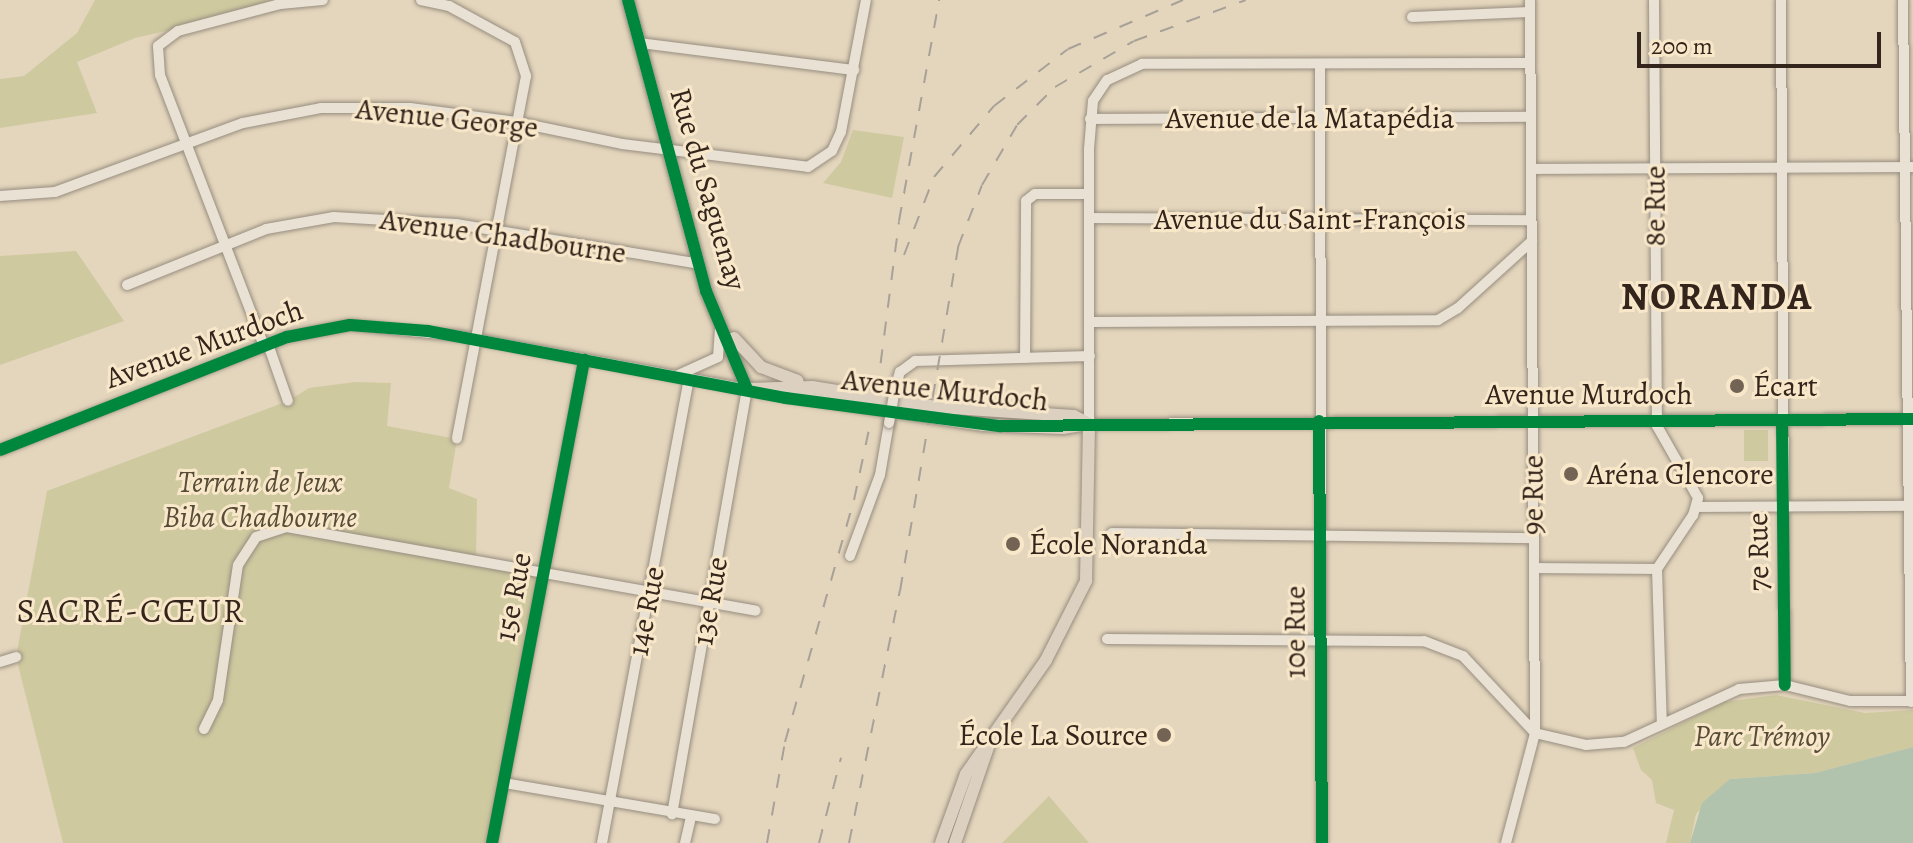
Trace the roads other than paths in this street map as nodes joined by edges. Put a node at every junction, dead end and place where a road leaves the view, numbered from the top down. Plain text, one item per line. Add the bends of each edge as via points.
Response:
1 (323, 0) edge
2 (421, 0) edge
3 (628, 0) edge
4 (866, 0) edge
5 (1654, 0) edge
6 (1781, 0) edge
7 (1903, 0) edge
8 (1530, 6) edge
9 (1412, 17) dead end
10 (640, 43) junction
11 (1530, 63) junction
12 (1320, 64) junction
13 (854, 70) junction
14 (1531, 117) junction
15 (1320, 118) junction
16 (1090, 119) junction
17 (516, 122) junction
18 (188, 143) junction
19 (669, 150) junction
20 (1909, 167) edge
21 (1654, 168) junction
22 (1782, 168) junction
23 (1531, 169) junction
24 (1089, 194) junction
25 (0, 196) edge
26 (1089, 218) junction
27 (1320, 219) junction
28 (1531, 220) junction
29 (496, 232) junction
30 (1532, 241) junction
31 (227, 243) junction
32 (699, 264) junction
33 (127, 285) dead end
34 (715, 310) junction
35 (1090, 322) junction
36 (1320, 322) junction
37 (476, 340) junction
38 (266, 345) junction
39 (1090, 356) junction
40 (1025, 358) junction
41 (584, 360) junction
42 (676, 376) junction
43 (689, 379) junction
44 (823, 388) junction
45 (747, 389) junction
46 (288, 401) dead end
47 (1910, 419) edge
48 (1533, 420) junction
49 (1657, 420) junction
50 (1782, 420) junction
51 (1319, 421) junction
52 (1089, 424) junction
53 (457, 439) dead end
54 (0, 450) edge
55 (1911, 506) edge
56 (1697, 507) junction
57 (1783, 507) junction
58 (1112, 533) dead end
59 (1320, 535) junction
60 (1534, 538) junction
61 (850, 556) dead end
62 (1534, 568) junction
63 (1657, 569) junction
64 (544, 571) junction
65 (649, 590) junction
66 (709, 602) junction
67 (756, 611) dead end
68 (1107, 639) dead end
69 (1321, 639) junction
70 (16, 657) dead end
71 (0, 662) edge
72 (1785, 685) junction
73 (1912, 701) edge
74 (1662, 724) junction
75 (204, 729) dead end
76 (1535, 733) junction
77 (990, 742) junction
78 (504, 783) junction
79 (609, 802) junction
80 (672, 814) junction
81 (691, 816) junction
82 (715, 819) dead end
83 (492, 843) edge
84 (602, 843) edge
85 (685, 843) edge
86 (941, 843) edge
87 (955, 843) edge
88 (1322, 843) edge
89 (1506, 843) edge

1 - 18 street via 280,4 178,31 162,41 157,52 160,75
2 - 17 street via 449,6 515,42 526,76
3 - 10 main road, Rue du Saguenay
4 - 13 street
5 - 21 street, 8e Rue
6 - 22 street, 7e Rue
7 - 20 street
8 - 9 street
8 - 11 street, 9e Rue
10 - 13 street
10 - 19 main road, Rue du Saguenay
11 - 12 street
11 - 14 street, 9e Rue
12 - 15 street, 10e Rue
12 - 16 street via 1142,64 1118,71 1097,94
13 - 19 street, Avenue George via 836,144 808,167
14 - 15 street, Avenue de la Matapédia
14 - 23 street, 9e Rue
15 - 16 street, Avenue de la Matapédia
15 - 27 street, 10e Rue
16 - 24 street
17 - 18 street, Avenue George via 410,108 321,108 264,117
17 - 19 street, Avenue George
17 - 29 street
18 - 25 street, Avenue George via 55,192
18 - 31 street
19 - 32 main road, Rue du Saguenay
20 - 22 street
20 - 47 street
21 - 22 street
21 - 23 street
21 - 49 street, 8e Rue
22 - 50 street, 7e Rue
23 - 28 street, 9e Rue
24 - 26 street
24 - 40 street via 1035,194 1026,201
26 - 27 street, Avenue du Saint-François
26 - 35 street
27 - 28 street, Avenue du Saint-François
27 - 36 street, 10e Rue
28 - 30 street, 9e Rue
29 - 31 street, Avenue Chadbourne via 402,218 334,217 266,229
29 - 32 street, Avenue Chadbourne
29 - 37 street
30 - 36 street via 1438,320
30 - 48 street, 9e Rue
31 - 33 street, Avenue Chadbourne
31 - 38 street
32 - 34 main road, Rue du Saguenay
34 - 42 street via 718,357
34 - 44 main road via 761,367
34 - 45 main road, Rue du Saguenay
35 - 36 street
35 - 39 street
36 - 51 street, 10e Rue
37 - 38 street, Avenue Murdoch via 350,325
37 - 41 street, Avenue Murdoch
37 - 53 street
38 - 46 street
38 - 54 street, Avenue Murdoch
39 - 40 street
39 - 52 street
40 - 61 street, bridge via 915,361 900,372 880,475
41 - 42 street, Avenue Murdoch
41 - 64 street, 15e Rue
42 - 43 street, Avenue Murdoch
43 - 45 street, Avenue Murdoch
43 - 65 street, 14e Rue
44 - 45 main road, Avenue Murdoch
44 - 52 main road, Avenue Murdoch via 984,412 1074,416
45 - 52 main road, Avenue Murdoch via 983,425
45 - 66 street, 13e Rue
47 - 50 street, Avenue Murdoch
47 - 55 street
48 - 49 street, Avenue Murdoch
48 - 51 street, Avenue Murdoch
48 - 60 street, 9e Rue
49 - 50 street, Avenue Murdoch
49 - 56 street, 8e Rue via 1696,489
50 - 57 street, 7e Rue
51 - 52 street, Avenue Murdoch
51 - 59 street, 10e Rue
52 - 77 main road via 1086,581 1066,627
55 - 57 street
55 - 73 street
56 - 57 street
56 - 63 street
57 - 72 street, 7e Rue
58 - 59 street
59 - 60 street
59 - 69 street, 10e Rue
60 - 62 street, 9e Rue
62 - 63 street
62 - 76 street, 9e Rue
63 - 74 street
64 - 65 street
64 - 75 street via 286,527 256,537 238,565 218,700
64 - 78 street, 15e Rue
65 - 66 street
65 - 79 street, 14e Rue
66 - 67 street
66 - 80 street, 13e Rue
68 - 69 street
69 - 76 street via 1424,641 1452,650 1477,669
69 - 88 street, 10e Rue
70 - 71 street
72 - 73 street via 1850,701
72 - 74 street via 1726,691
74 - 76 street via 1605,745
76 - 89 street, 9e Rue
77 - 86 main road via 966,774
77 - 87 main road
78 - 79 street
78 - 83 street, 15e Rue
79 - 80 street
79 - 84 street, 14e Rue
80 - 81 street
81 - 82 street
81 - 85 street

